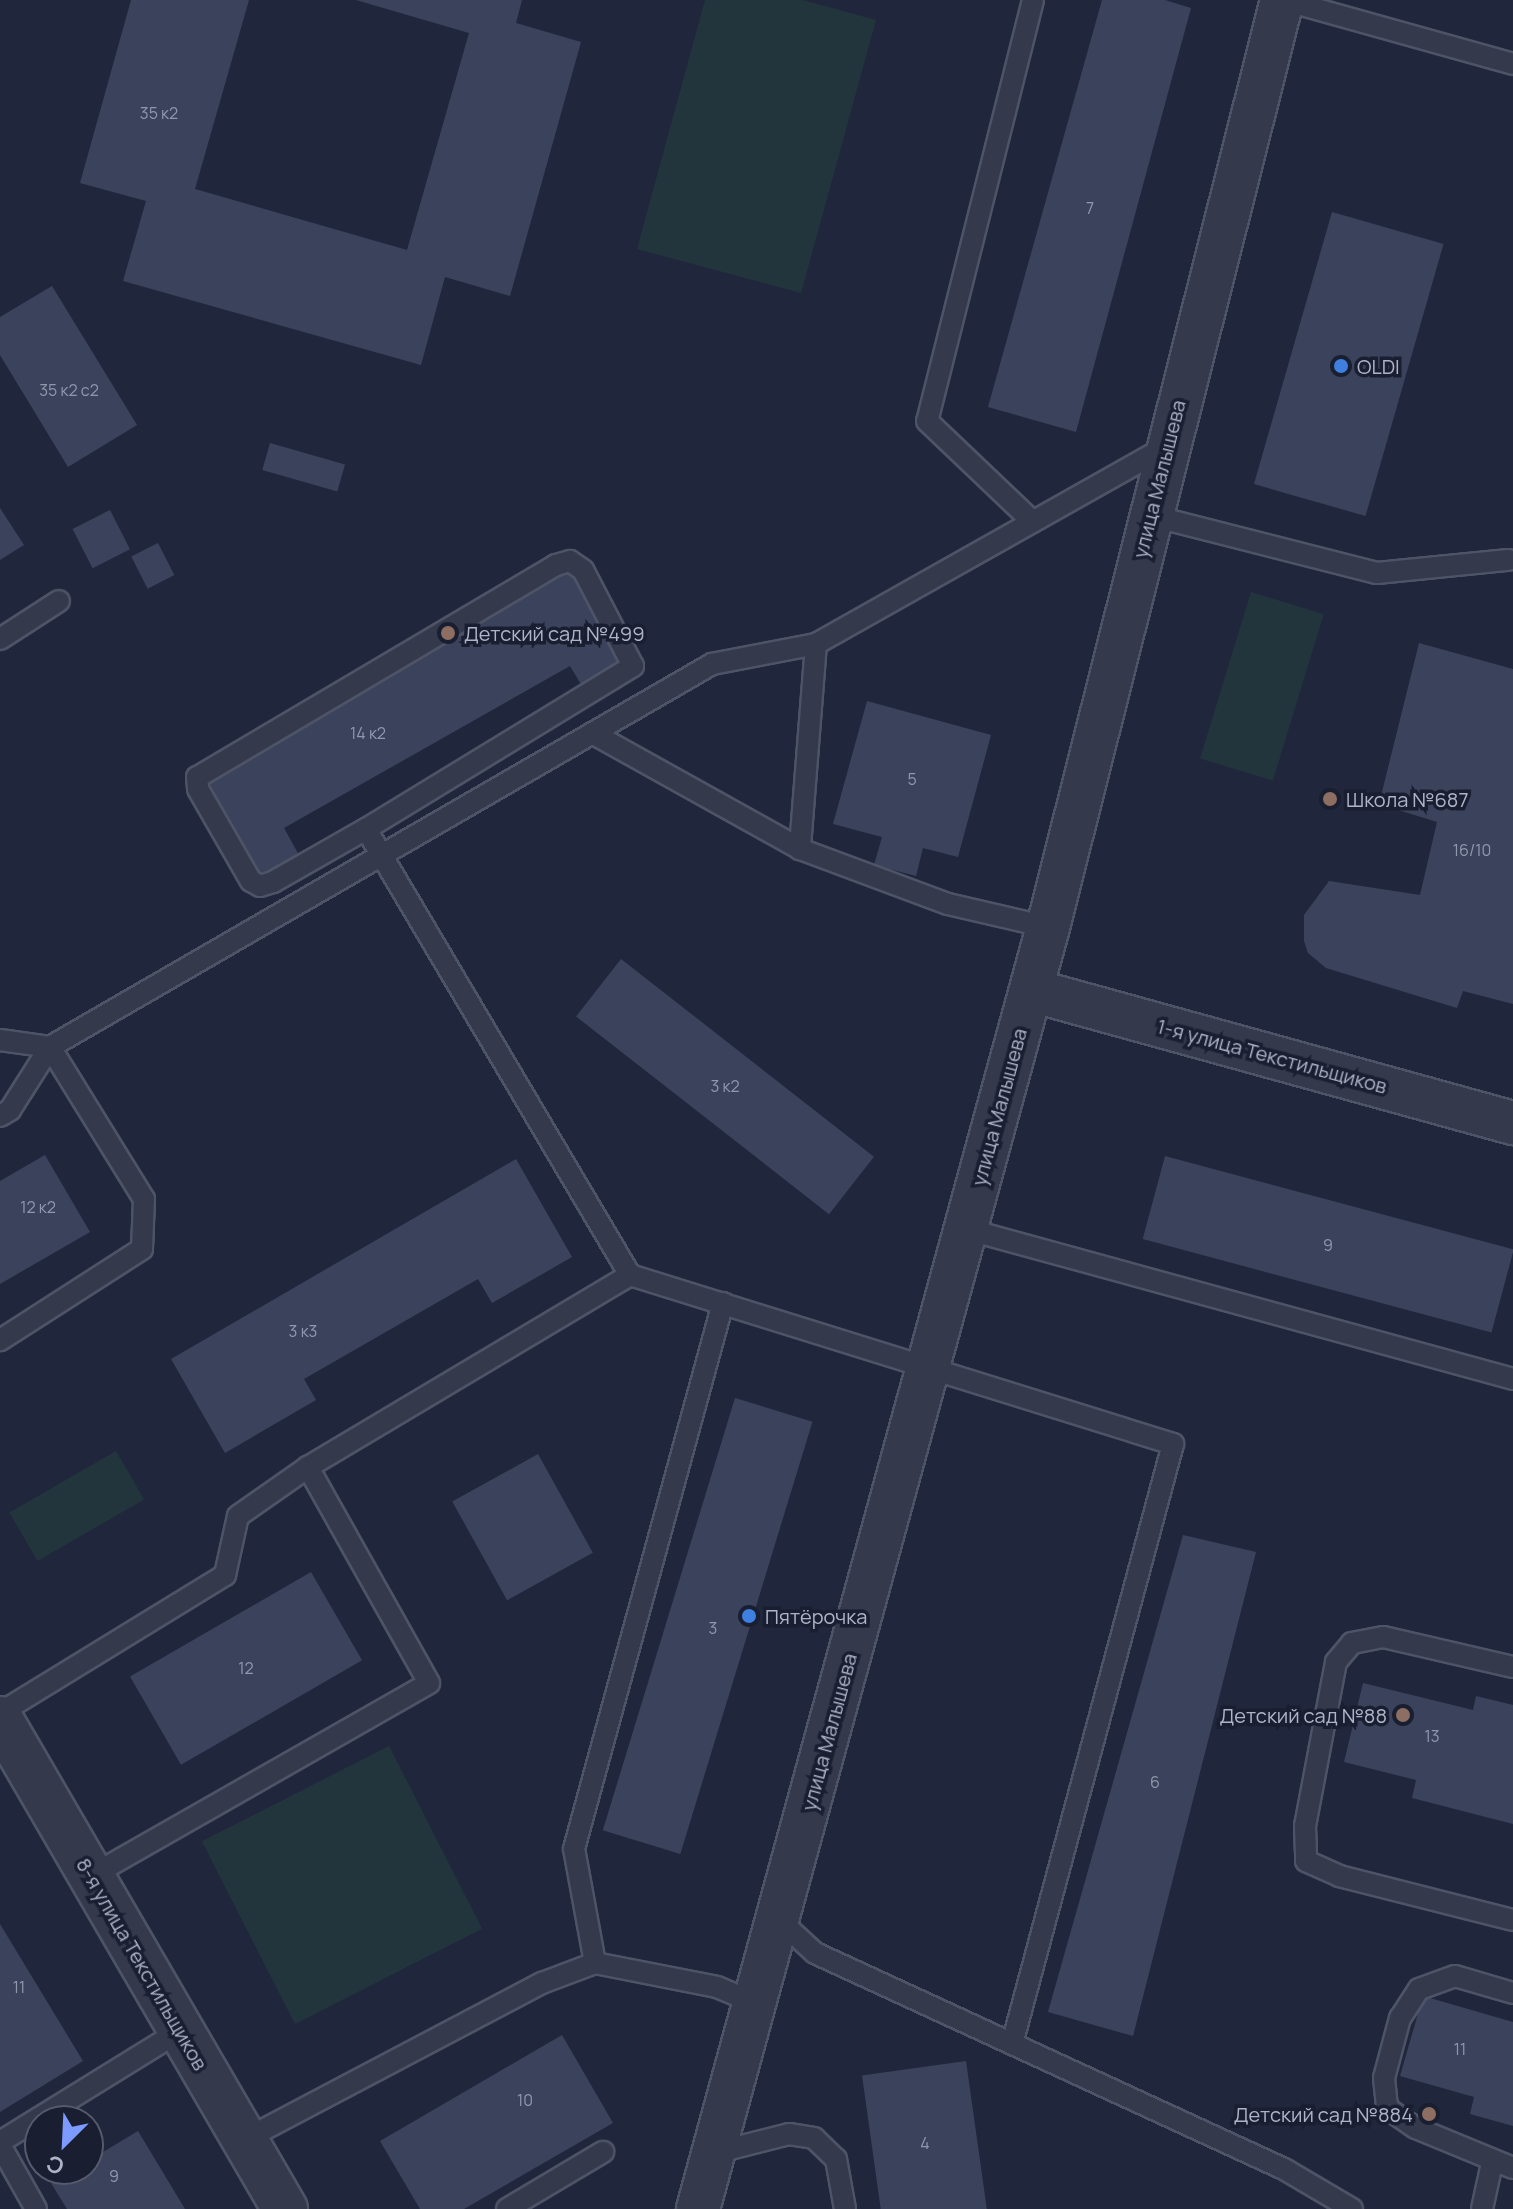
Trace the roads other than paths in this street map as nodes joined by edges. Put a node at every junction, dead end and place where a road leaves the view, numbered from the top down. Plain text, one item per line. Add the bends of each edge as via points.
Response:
1 (1033, 0) edge
2 (1283, 0) edge
3 (1513, 64) edge
4 (1166, 447) junction
5 (1149, 515) junction
6 (1033, 522) junction
7 (1508, 560) dead end
8 (59, 601) dead end
9 (0, 639) edge
10 (816, 644) junction
11 (592, 733) junction
12 (366, 829) junction
13 (800, 849) junction
14 (382, 853) junction
15 (1048, 927) junction
16 (1031, 990) junction
17 (0, 1040) edge
18 (50, 1047) junction
19 (0, 1116) edge
20 (1513, 1123) edge
21 (966, 1229) junction
22 (630, 1275) junction
23 (723, 1303) junction
24 (0, 1340) edge
25 (928, 1366) junction
26 (1513, 1379) edge
27 (308, 1467) junction
28 (1513, 1667) edge
29 (0, 1716) edge
30 (91, 1876) junction
31 (778, 1919) junction
32 (1513, 1920) edge
33 (595, 1963) junction
34 (1513, 1993) edge
35 (755, 2003) junction
36 (181, 2030) junction
37 (1012, 2044) junction
38 (244, 2140) junction
39 (0, 2144) edge
40 (603, 2152) dead end
41 (714, 2153) junction
42 (1492, 2163) junction
43 (1513, 2168) edge
44 (36, 2209) edge
45 (285, 2209) edge
46 (507, 2209) edge
47 (698, 2209) edge
48 (845, 2209) edge
49 (1352, 2209) edge
50 (1482, 2209) edge

1 - 6 lane via 927,421
2 - 3 lane
2 - 4 street, улица Малышева
4 - 5 street, улица Малышева
4 - 6 lane
5 - 7 lane via 1377,573
5 - 15 street, улица Малышева
6 - 10 lane
8 - 9 lane
10 - 11 lane via 712,664
10 - 13 lane
11 - 13 lane
11 - 14 lane
12 - 12 lane via 260,886 251,881 197,777 556,565 570,561 583,570 633,666
12 - 14 lane
13 - 15 lane via 948,904
14 - 18 lane
14 - 22 lane
15 - 16 street, улица Малышева
16 - 20 street, 1-я улица Текстильщиков
16 - 21 street, улица Малышева
17 - 18 lane
18 - 19 lane via 10,1110
18 - 24 lane via 144,1199 142,1249
21 - 25 street, улица Малышева
21 - 26 lane
22 - 23 lane
22 - 27 lane
23 - 25 lane
23 - 33 lane via 574,1849
25 - 31 street, улица Малышева
25 - 37 lane via 970,1384 1173,1444
27 - 29 lane via 238,1516 225,1575
27 - 30 lane via 429,1683
28 - 32 lane via 1383,1637 1352,1643 1336,1662 1305,1826 1306,1861 1339,1876
29 - 30 street, 8-я улица Текстильщиков
30 - 36 street, 8-я улица Текстильщиков
31 - 35 street, улица Малышева
31 - 37 lane via 815,1953
33 - 35 lane via 717,1987
33 - 38 lane via 542,1983
34 - 42 lane via 1455,1976 1419,1989 1400,2018 1384,2078 1387,2108 1416,2128
35 - 41 street, улица Малышева
36 - 38 street, 8-я улица Текстильщиков
36 - 39 lane
37 - 49 lane via 1284,2169
38 - 45 street, 8-я улица Текстильщиков
39 - 44 lane
40 - 46 lane
41 - 47 street, улица Малышева
41 - 48 lane via 789,2134 814,2138 836,2159
42 - 43 lane
42 - 50 lane

